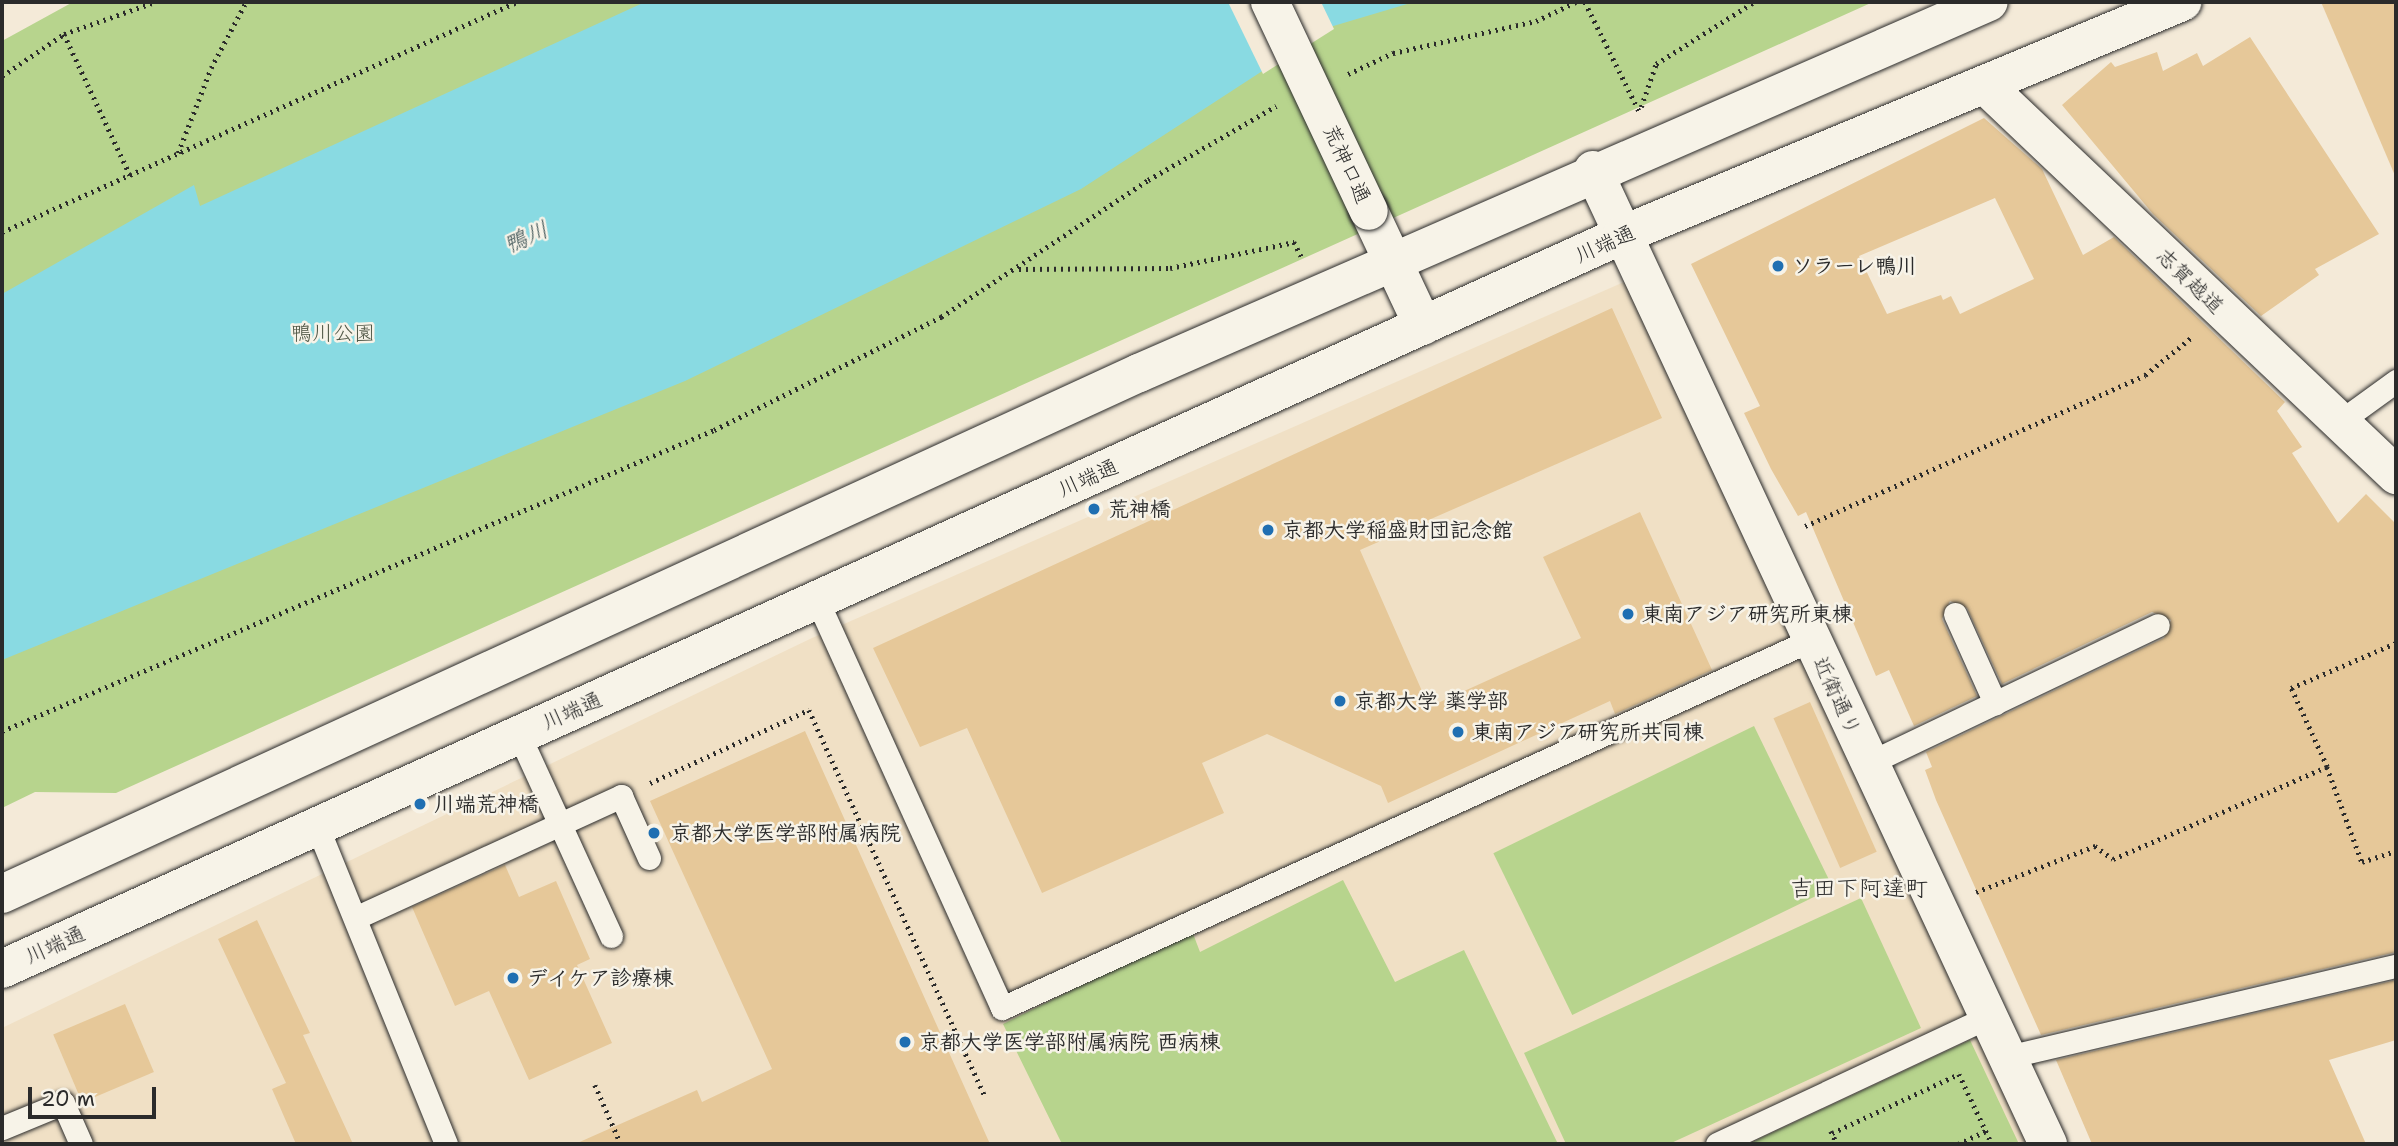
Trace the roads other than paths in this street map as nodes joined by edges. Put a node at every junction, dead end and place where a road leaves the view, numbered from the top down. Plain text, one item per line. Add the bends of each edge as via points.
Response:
1 (1270, 2) edge
2 (1989, 2) edge
3 (2182, 2) edge
4 (1985, 85) junction
5 (1592, 170) junction
6 (1622, 235) junction
7 (1392, 261) junction
8 (1423, 326) junction
9 (2396, 381) edge
10 (2338, 423) junction
11 (2396, 475) edge
12 (817, 600) junction
13 (1955, 614) dead end
14 (2158, 625) dead end
15 (1811, 640) junction
16 (1995, 703) junction
17 (519, 735) junction
18 (1869, 763) junction
19 (559, 825) junction
20 (317, 826) junction
21 (649, 858) dead end
22 (2, 894) edge
23 (355, 918) junction
24 (611, 936) dead end
25 (2396, 966) edge
26 (2, 969) edge
27 (1989, 1017) junction
28 (2007, 1057) junction
29 (2, 1128) edge
30 (81, 1144) edge
31 (446, 1144) edge
32 (1717, 1144) edge
33 (2048, 1144) edge

1 - 7 street, 荒神口通, bridge
2 - 5 street
3 - 4 street, 川端通
4 - 6 street, 川端通
4 - 10 street, 志賀越道
5 - 6 street, 近衛通り
5 - 7 street
6 - 8 street, 川端通
6 - 15 street, 近衛通り
7 - 8 street, 荒神口通
7 - 22 street
8 - 12 street, 川端通
9 - 10 lane
10 - 11 street, 志賀越道
12 - 15 lane via 1002,1009
12 - 17 street, 川端通
13 - 16 lane
14 - 16 lane
15 - 18 street, 近衛通り
16 - 18 lane
17 - 19 lane
17 - 20 street, 川端通
18 - 27 street, 近衛通り
19 - 21 lane via 621,796
19 - 23 lane
19 - 24 lane
20 - 23 lane
20 - 26 street, 川端通
23 - 31 lane
25 - 28 lane
27 - 28 street, 近衛通り
27 - 32 lane
28 - 33 street, 近衛通り
29 - 30 lane via 63,1103

